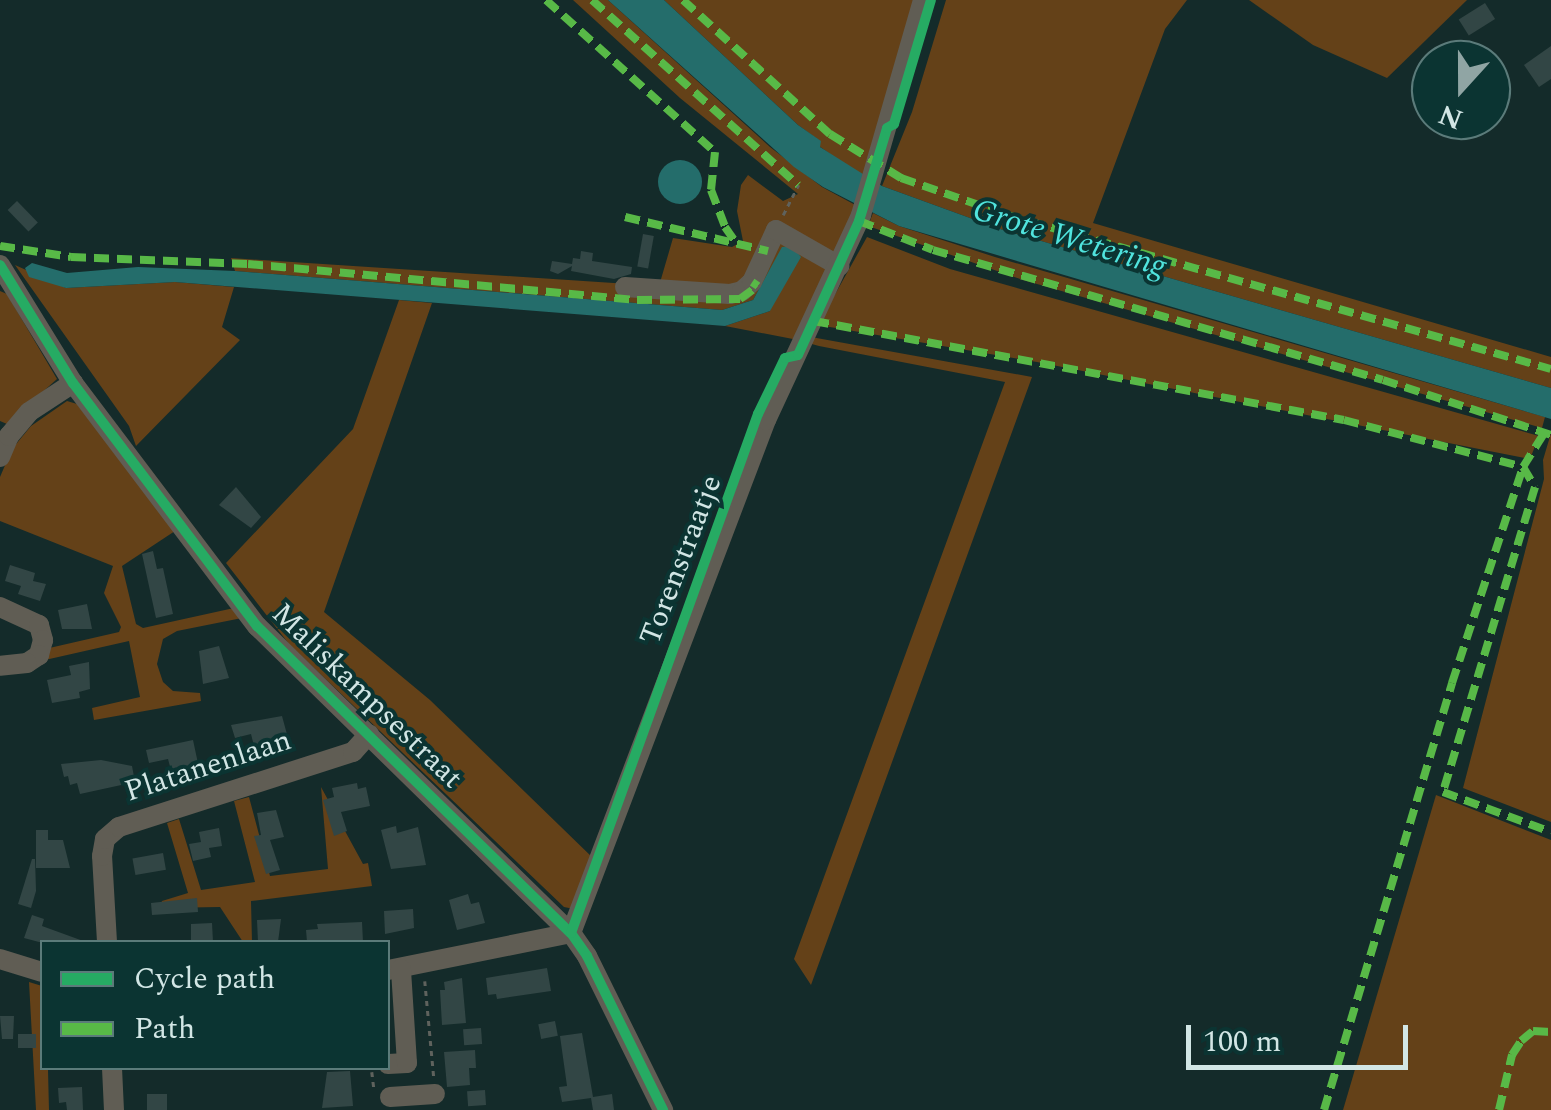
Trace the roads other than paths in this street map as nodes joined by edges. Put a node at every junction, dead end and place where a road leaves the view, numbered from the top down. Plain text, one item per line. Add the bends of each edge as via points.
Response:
1 (922, 0) edge
2 (0, 265) edge
3 (839, 266) junction
4 (624, 287) dead end
5 (73, 383) junction
6 (0, 457) edge
7 (0, 607) edge
8 (0, 666) edge
9 (369, 734) junction
10 (571, 933) junction
11 (107, 940) edge
12 (0, 958) edge
13 (394, 970) edge
14 (40, 971) edge
15 (390, 1066) edge
16 (112, 1070) edge
17 (388, 1070) edge
18 (435, 1094) road end
19 (392, 1103) edge
20 (114, 1110) edge
21 (663, 1110) edge

1 - 3 street, Torenstraatje via 876,174
2 - 5 street, Maliskampsestraat
3 - 4 street via 776,230 742,291
3 - 10 street, Torenstraatje via 766,420
5 - 6 street via 29,412
5 - 9 street, Maliskampsestraat via 257,626
7 - 8 street via 39,625 43,640 39,655 26,663
9 - 10 street, Maliskampsestraat
9 - 11 street, Platanenlaan via 352,752 119,827 105,839 102,856
10 - 13 street
10 - 21 street, Maliskampsestraat
12 - 14 street
13 - 15 street via 407,1063
16 - 20 street
17 - 19 street
18 - 19 street

